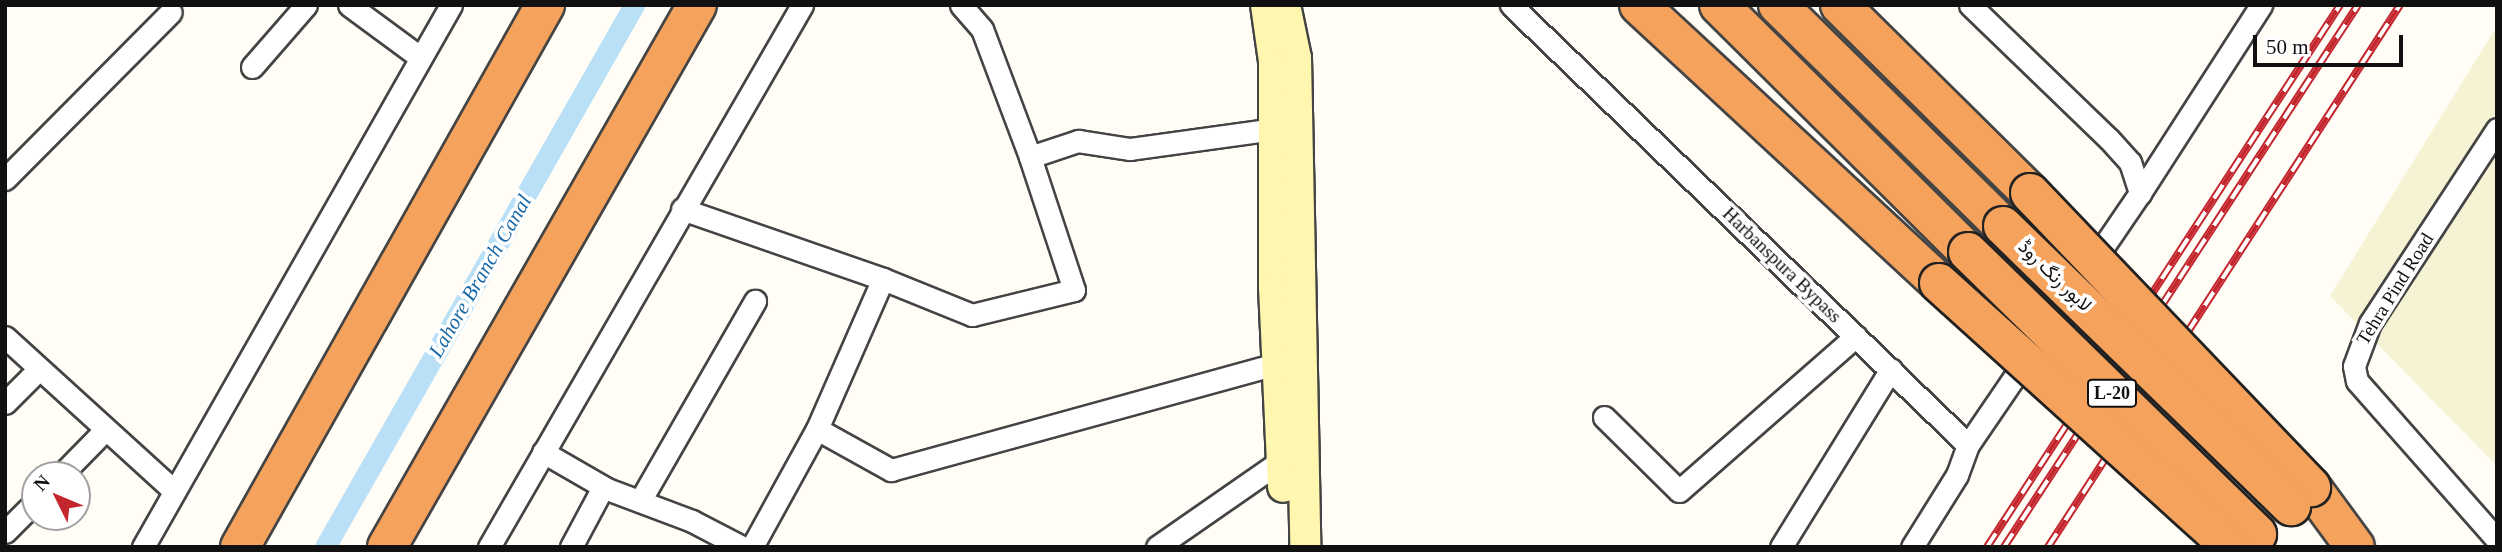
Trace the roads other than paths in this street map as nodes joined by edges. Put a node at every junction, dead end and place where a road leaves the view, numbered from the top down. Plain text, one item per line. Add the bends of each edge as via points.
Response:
1 (306, 5) edge
2 (349, 5) edge
3 (452, 5) edge
4 (533, 5) edge
5 (545, 5) edge
6 (697, 5) edge
7 (725, 5) edge
8 (802, 5) edge
9 (961, 5) edge
10 (1266, 5) edge
11 (1285, 5) edge
12 (1511, 5) edge
13 (1639, 5) edge
14 (1719, 5) edge
15 (1778, 5) edge
16 (1840, 5) edge
17 (1970, 5) edge
18 (2261, 5) edge
19 (171, 12) dead end
20 (421, 58) junction
21 (251, 67) dead end
22 (480, 117) junction
23 (1285, 127) junction
24 (2497, 129) edge
25 (1030, 157) junction
26 (5, 179) edge
27 (2140, 193) junction
28 (682, 209) junction
29 (543, 278) junction
30 (883, 279) junction
31 (755, 301) dead end
32 (1856, 336) junction
33 (5, 337) edge
34 (1289, 361) junction
35 (1891, 369) junction
36 (38, 370) junction
37 (5, 403) edge
38 (1604, 417) dead end
39 (106, 429) junction
40 (817, 429) junction
41 (1968, 445) junction
42 (543, 452) junction
43 (1292, 452) junction
44 (75, 461) edge
45 (603, 487) junction
46 (174, 491) junction
47 (2301, 496) junction
48 (640, 501) junction
49 (21, 516) edge
50 (5, 532) edge
51 (2497, 540) edge
52 (716, 541) edge
53 (2252, 543) edge
54 (143, 547) edge
55 (240, 547) edge
56 (387, 547) edge
57 (489, 547) edge
58 (572, 547) edge
59 (742, 547) edge
60 (752, 547) edge
61 (1157, 547) edge
62 (1284, 547) edge
63 (1304, 547) edge
64 (1780, 547) edge
65 (1912, 547) edge
66 (2333, 547) edge
67 (2355, 547) edge

1 - 21 street
2 - 20 street
3 - 20 street
4 - 22 highway
5 - 22 highway
6 - 29 highway
7 - 29 highway
8 - 28 street
9 - 25 street via 982,29
10 - 23 main road
11 - 23 main road via 1296,58
12 - 32 street, Harbanspura Bypass
13 - 53 highway, bridge via 1939,283
14 - 53 highway, L-20, bridge
15 - 47 highway, لاہور رنگ روڈ / L-20, bridge via 2003,226
16 - 47 highway, bridge via 2030,193
17 - 27 street via 2130,162
18 - 27 street
19 - 26 street
20 - 46 street
22 - 55 highway
23 - 25 street via 1130,149 1078,141
23 - 34 main road
24 - 51 street, Tehra Pind Road via 2370,323 2354,366 2364,390
25 - 30 street via 1074,290 972,315
27 - 41 street
28 - 30 street
28 - 42 street
29 - 56 highway
30 - 40 street
31 - 48 street
32 - 35 street, Harbanspura Bypass
32 - 38 street via 1679,491
33 - 36 street
34 - 40 street via 891,470
34 - 43 main road
35 - 41 street, Harbanspura Bypass
35 - 64 street
36 - 37 street
36 - 39 street
39 - 44 street
39 - 46 street
40 - 60 street
41 - 65 street via 1957,475
42 - 45 street
42 - 57 street
43 - 61 street
43 - 62 main road
43 - 63 main road
45 - 48 street
45 - 58 street
46 - 54 street
47 - 66 highway, لاہور رنگ روڈ / L-20
47 - 67 highway
48 - 52 street
49 - 50 street
52 - 59 street

